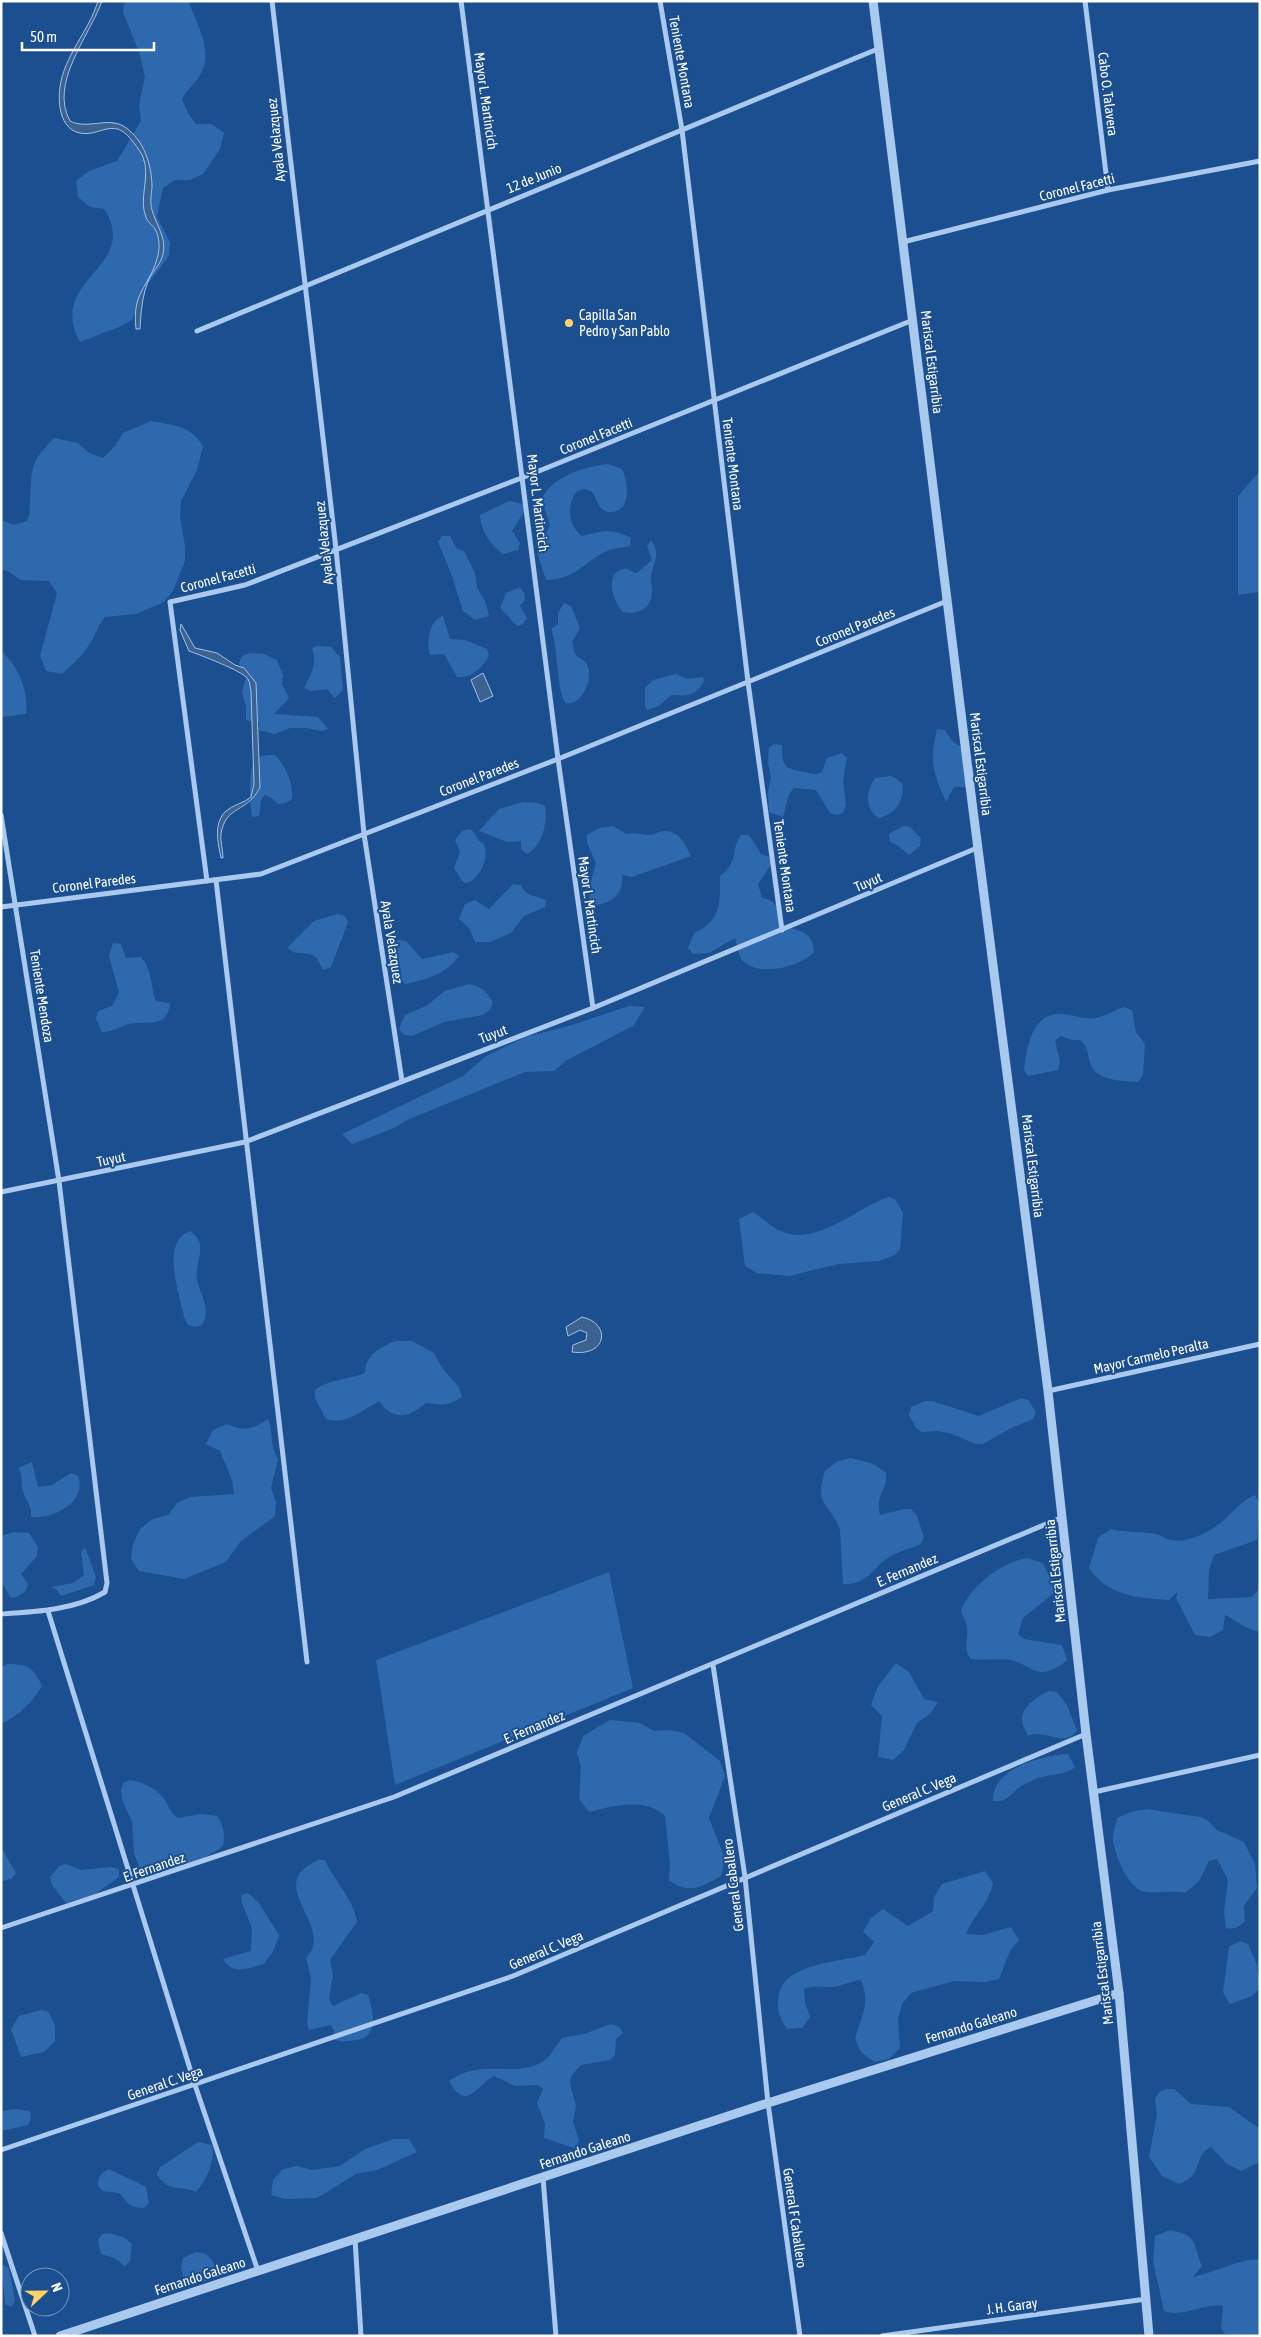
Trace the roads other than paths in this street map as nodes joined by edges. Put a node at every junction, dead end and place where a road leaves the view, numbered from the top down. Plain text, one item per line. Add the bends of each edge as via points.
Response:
1 (272, 1) edge
2 (461, 1) edge
3 (660, 1) edge
4 (873, 1) edge
5 (1085, 1) edge
6 (880, 48) junction
7 (682, 130) junction
8 (1260, 161) edge
9 (1108, 190) junction
10 (489, 209) junction
11 (902, 242) junction
12 (304, 286) junction
13 (913, 320) junction
14 (197, 331) dead end
15 (713, 401) junction
16 (524, 477) junction
17 (336, 549) junction
18 (947, 601) junction
19 (748, 682) junction
20 (558, 759) junction
21 (1, 815) edge
22 (364, 834) junction
23 (977, 848) junction
24 (216, 880) junction
25 (206, 881) junction
26 (17, 904) junction
27 (1, 907) edge
28 (782, 930) junction
29 (593, 1008) junction
30 (402, 1081) junction
31 (245, 1142) junction
32 (59, 1181) junction
33 (1, 1192) edge
34 (1260, 1344) edge
35 (1048, 1391) junction
36 (1063, 1517) junction
37 (48, 1611) junction
38 (1, 1614) edge
39 (307, 1662) dead end
40 (713, 1665) junction
41 (1086, 1734) junction
42 (1260, 1755) edge
43 (1094, 1792) junction
44 (745, 1877) junction
45 (132, 1886) junction
46 (1, 1928) edge
47 (1119, 1993) junction
48 (195, 2085) junction
49 (768, 2103) junction
50 (1, 2150) edge
51 (543, 2178) junction
52 (1, 2233) edge
53 (354, 2238) junction
54 (258, 2271) junction
55 (1146, 2299) junction
56 (35, 2336) edge
57 (60, 2336) edge
58 (361, 2336) edge
59 (556, 2336) edge
60 (800, 2336) edge
61 (882, 2336) edge
62 (1149, 2336) edge

1 - 12 street, Ayala Velazquez
2 - 10 street, Mayor L. Martincich
3 - 7 street, Teniente Montana
4 - 6 street, Mariscal Estigarribia
5 - 9 street, Cabo O. Talavera
6 - 7 street, 12 de Junio
6 - 11 street, Mariscal Estigarribia
7 - 10 street, 12 de Junio
7 - 15 street, Teniente Montana
8 - 9 street, Coronel Facetti
9 - 11 street, Coronel Facetti
10 - 12 street, 12 de Junio
10 - 16 street, Mayor L. Martincich
11 - 13 street, Mariscal Estigarribia
12 - 14 street, 12 de Junio
12 - 17 street, Ayala Velazquez
13 - 15 street, Coronel Facetti
13 - 18 street, Mariscal Estigarribia
15 - 16 street, Coronel Facetti
15 - 19 street, Teniente Montana
16 - 17 street, Coronel Facetti
16 - 20 street, Mayor L. Martincich
17 - 22 street, Ayala Velazquez
17 - 25 street, Coronel Facetti via 245,585 170,602
18 - 19 street, Coronel Paredes
18 - 23 street, Mariscal Estigarribia
19 - 20 street, Coronel Paredes
19 - 28 street, Teniente Montana
20 - 22 street, Coronel Paredes
20 - 29 street, Mayor L. Martincich
21 - 26 street, Teniente Mendoza
22 - 24 street, Coronel Paredes via 261,874
22 - 30 street, Ayala Velazquez
23 - 28 street, Tuyut
23 - 35 street, Mariscal Estigarribia
24 - 25 street, Coronel Paredes
24 - 31 street
25 - 26 street, Coronel Paredes
26 - 27 street, Coronel Paredes
26 - 32 street, Teniente Mendoza
28 - 29 street, Tuyut
29 - 30 street, Tuyut
30 - 31 street, Tuyut
31 - 32 street, Tuyut
31 - 39 street
32 - 33 street, Tuyut
32 - 37 street, Teniente Mendoza via 107,1583 105,1592 97,1597
34 - 35 street, Mayor Carmelo Peralta
35 - 36 street, Mariscal Estigarribia
36 - 40 street, E. Fernandez
36 - 41 street, Mariscal Estigarribia
37 - 38 street, Teniente Mendoza
37 - 45 street
40 - 44 street, General Caballero
40 - 45 street, E. Fernandez via 394,1798
41 - 43 street, Mariscal Estigarribia
41 - 44 street, General C. Vega
42 - 43 street
43 - 47 street, Mariscal Estigarribia
44 - 48 street, General C. Vega via 513,1976
44 - 49 street, General Caballero
45 - 46 street, E. Fernandez
45 - 48 street
47 - 49 street, Fernando Galeano
47 - 55 street, Mariscal Estigarribia
48 - 50 street, General C. Vega
48 - 54 street
49 - 51 street, Fernando Galeano
49 - 60 street, General F Caballero
51 - 53 street, Fernando Galeano
51 - 59 street
52 - 56 street
53 - 54 street, Fernando Galeano
53 - 58 street
54 - 57 street, Fernando Galeano
55 - 61 street, J. H. Garay
55 - 62 street, Mariscal Estigarribia

